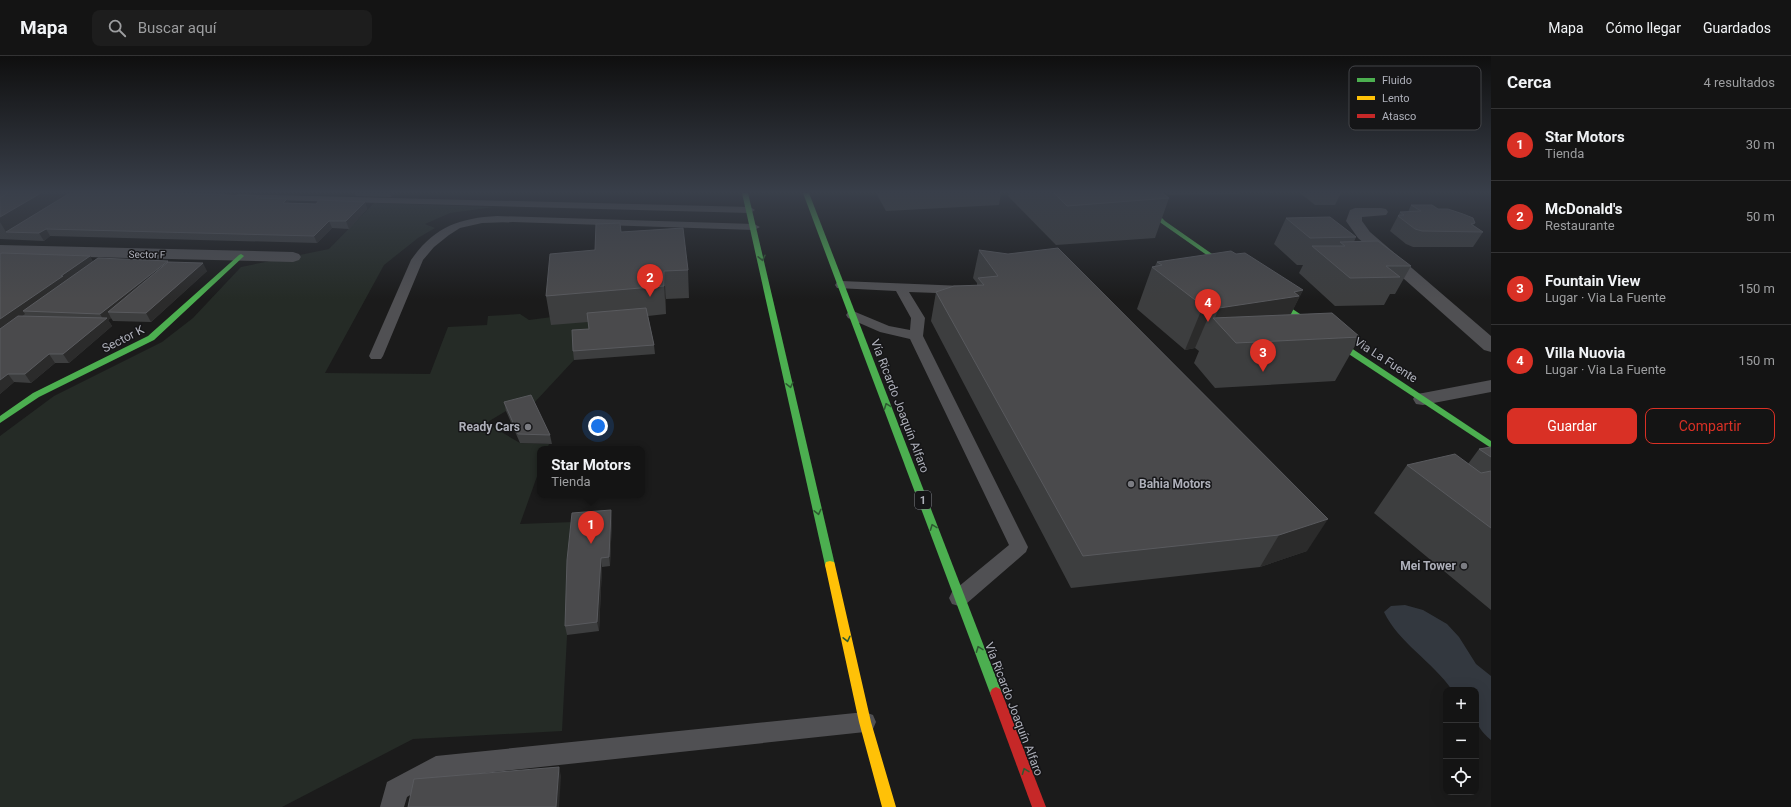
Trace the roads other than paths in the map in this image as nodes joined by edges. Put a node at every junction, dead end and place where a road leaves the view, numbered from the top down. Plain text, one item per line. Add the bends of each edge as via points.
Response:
1 (453, 228) edge
2 (754, 228) edge
3 (820, 228) edge
4 (1172, 228) edge
5 (1359, 228) edge
6 (0, 250) edge
7 (241, 256) junction
8 (293, 258) dead end
9 (1238, 275) edge
10 (842, 285) junction
11 (901, 289) junction
12 (1257, 289) edge
13 (974, 290) edge
14 (853, 315) junction
15 (916, 336) junction
16 (1491, 346) edge
17 (376, 356) dead end
18 (1491, 386) edge
19 (1423, 399) junction
20 (0, 420) edge
21 (1491, 445) edge
22 (960, 598) junction
23 (865, 722) junction
24 (392, 807) edge
25 (889, 807) edge
26 (1039, 807) edge

1 - 17 lane via 440,235 417,260
2 -> 23 main road
3 - 10 main road, Vía Ricardo Joaquín Alfaro / 1
4 - 9 main road
5 - 16 street
6 - 7 street, Sector F
7 - 8 street, Sector F
7 - 20 main road, Sector K via 151,338 36,395
10 - 11 lane
10 - 14 main road, Vía Ricardo Joaquín Alfaro / 1
11 - 13 lane
11 - 15 lane via 918,318
12 - 19 main road, Via La Fuente
14 - 15 lane via 885,329
22 -> 14 main road, Vía Ricardo Joaquín Alfaro / 1
15 - 22 lane via 1019,546
18 - 19 street
19 - 21 main road, Via La Fuente
26 -> 22 main road, Vía Ricardo Joaquín Alfaro / 1
23 - 24 lane via 436,767 396,790
23 - 25 main road

